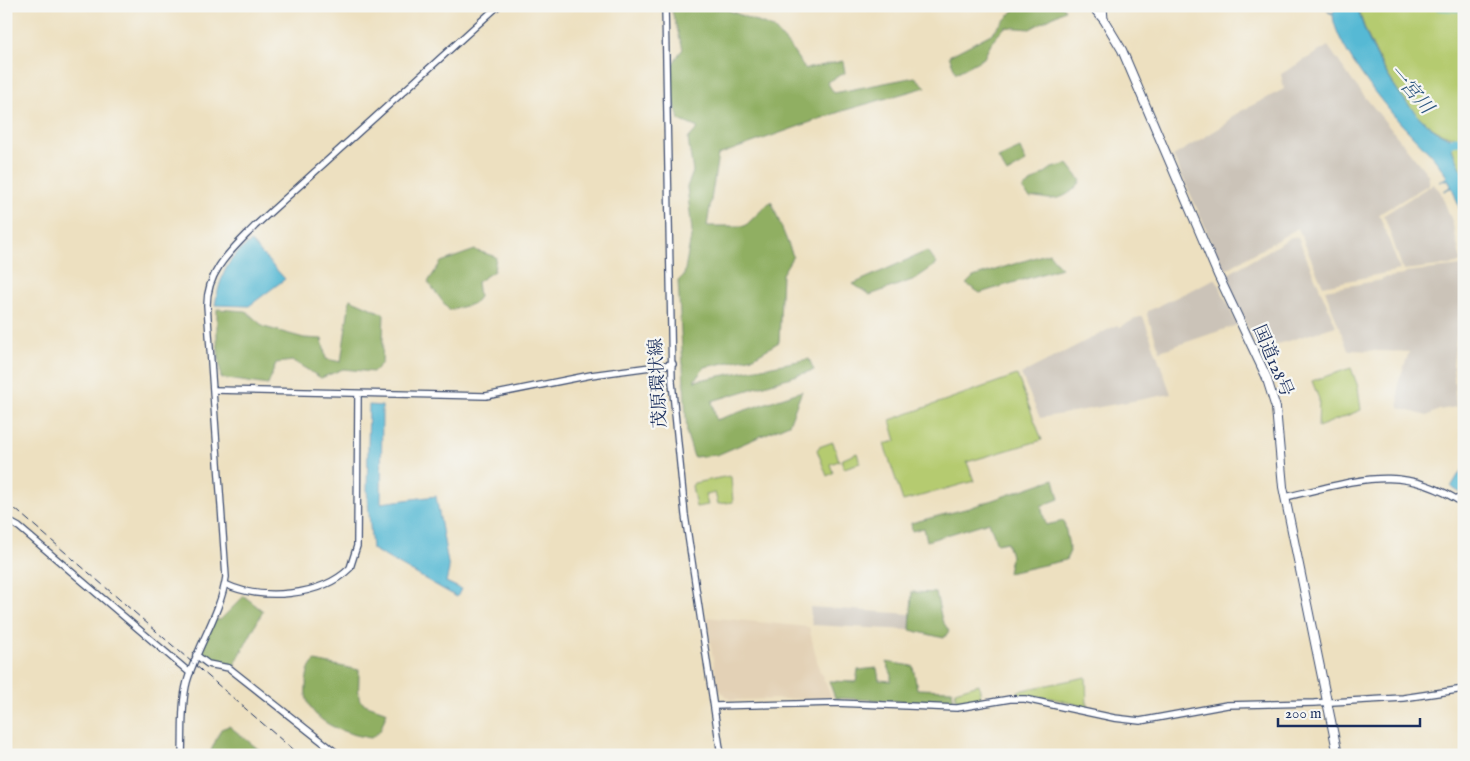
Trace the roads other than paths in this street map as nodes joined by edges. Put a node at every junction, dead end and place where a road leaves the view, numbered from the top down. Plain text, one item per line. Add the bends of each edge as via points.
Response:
1 (498, 6) edge
2 (665, 6) edge
3 (1092, 6) edge
4 (1103, 6) edge
5 (1104, 20) junction
6 (672, 364) junction
7 (214, 390) junction
8 (358, 394) junction
9 (1285, 497) junction
10 (1464, 504) edge
11 (6, 520) edge
12 (225, 584) junction
13 (196, 655) junction
14 (190, 673) junction
15 (1464, 689) edge
16 (1327, 702) junction
17 (714, 706) junction
18 (182, 755) edge
19 (339, 755) edge
20 (721, 755) edge
21 (1338, 755) edge

1 - 7 street via 255,226 223,260 211,280 207,296
2 - 6 street, 茂原環状線
3 - 5 highway, 国道128号
4 - 5 main road
5 - 9 highway, 国道128号 via 1128,63 1218,275 1266,376 1280,427
6 - 8 street via 591,375 486,396
6 - 17 street, 茂原環状線 via 685,515
7 - 8 street
7 - 12 street
8 - 12 street via 357,546 350,568 318,586 296,592 262,594
9 - 10 street via 1376,478 1402,478 1434,487
9 - 16 highway, 国道128号
11 - 14 street via 19,527
12 - 13 street
13 - 14 street
13 - 19 street via 208,664 229,668
14 - 18 street via 185,692
15 - 16 street via 1403,698
16 - 17 street via 1227,705 1140,721 1025,698 957,708 835,703
16 - 21 highway, 国道128号
17 - 20 street, 茂原環状線

